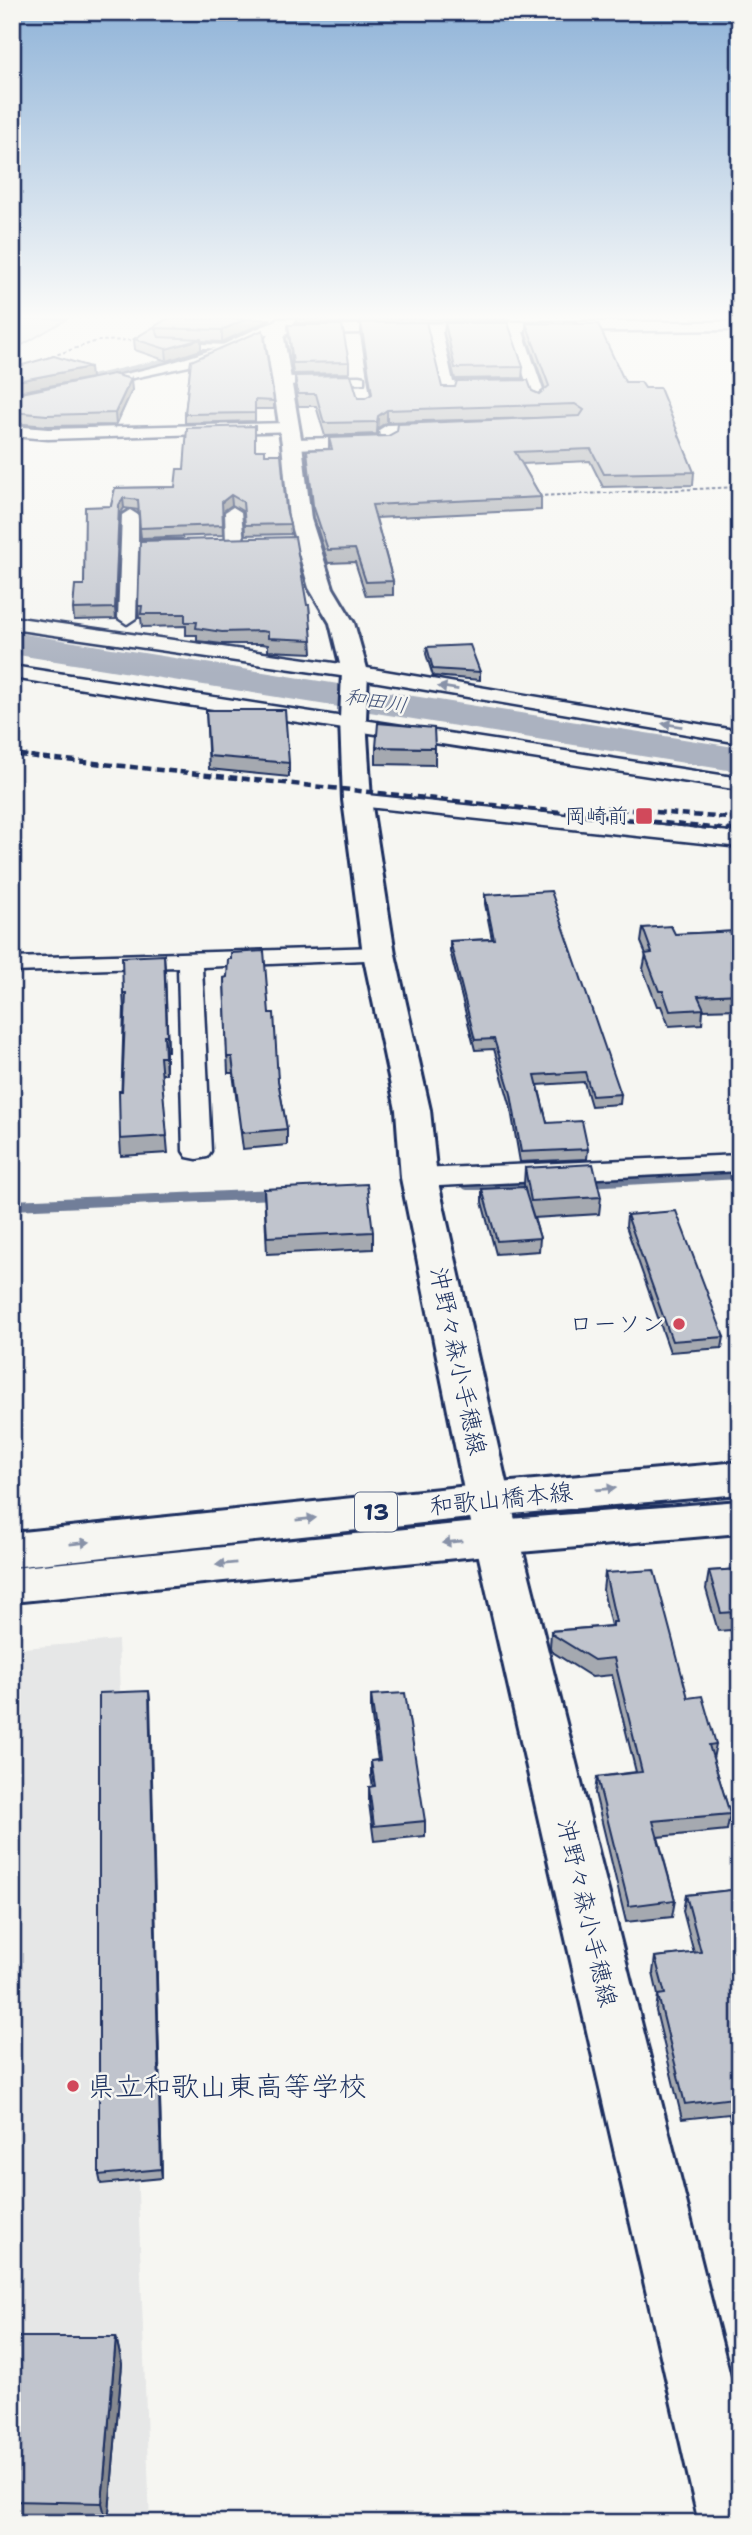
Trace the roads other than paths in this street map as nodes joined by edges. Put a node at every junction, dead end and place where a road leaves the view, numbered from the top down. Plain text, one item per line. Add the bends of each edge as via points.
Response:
1 (291, 437) edge
2 (316, 437) edge
3 (388, 437) edge
4 (233, 512) dead end
5 (130, 514) edge
6 (307, 541) junction
7 (283, 542) edge
8 (235, 543) edge
9 (195, 544) edge
10 (129, 546) junction
11 (127, 618) dead end
12 (12, 623) edge
13 (12, 672) edge
14 (354, 698) junction
15 (740, 737) edge
16 (740, 784) edge
17 (356, 800) junction
18 (740, 841) edge
19 (379, 954) junction
20 (190, 960) junction
21 (12, 965) edge
22 (197, 1151) dead end
23 (740, 1163) edge
24 (419, 1178) junction
25 (740, 1478) edge
26 (740, 1517) edge
27 (492, 1518) junction
28 (12, 1550) edge
29 (12, 1585) edge
30 (733, 2523) edge

1 - 6 main road, 沖野々森小手穂線 via 300,519
2 - 3 street via 388,441
4 - 8 street
5 - 10 street
6 - 7 street
6 - 14 main road, 沖野々森小手穂線 via 321,588 342,623
9 - 10 street
10 - 11 street
12 - 14 street
13 - 14 street
15 -> 14 street
14 - 16 street
14 - 17 main road, 沖野々森小手穂線
17 - 18 street
17 - 19 main road, 沖野々森小手穂線
19 - 20 street
19 - 24 main road, 沖野々森小手穂線 via 413,1110
20 - 21 street
20 - 22 street
23 - 24 street
24 - 27 main road, 沖野々森小手穂線
27 -> 25 main road, 和歌山橋本線 / 13
26 - 27 main road, 和歌山橋本線 / 13
28 -> 27 main road, 和歌山橋本線 / 13
27 -> 29 main road, 和歌山橋本線 / 13
27 - 30 main road, 沖野々森小手穂線

